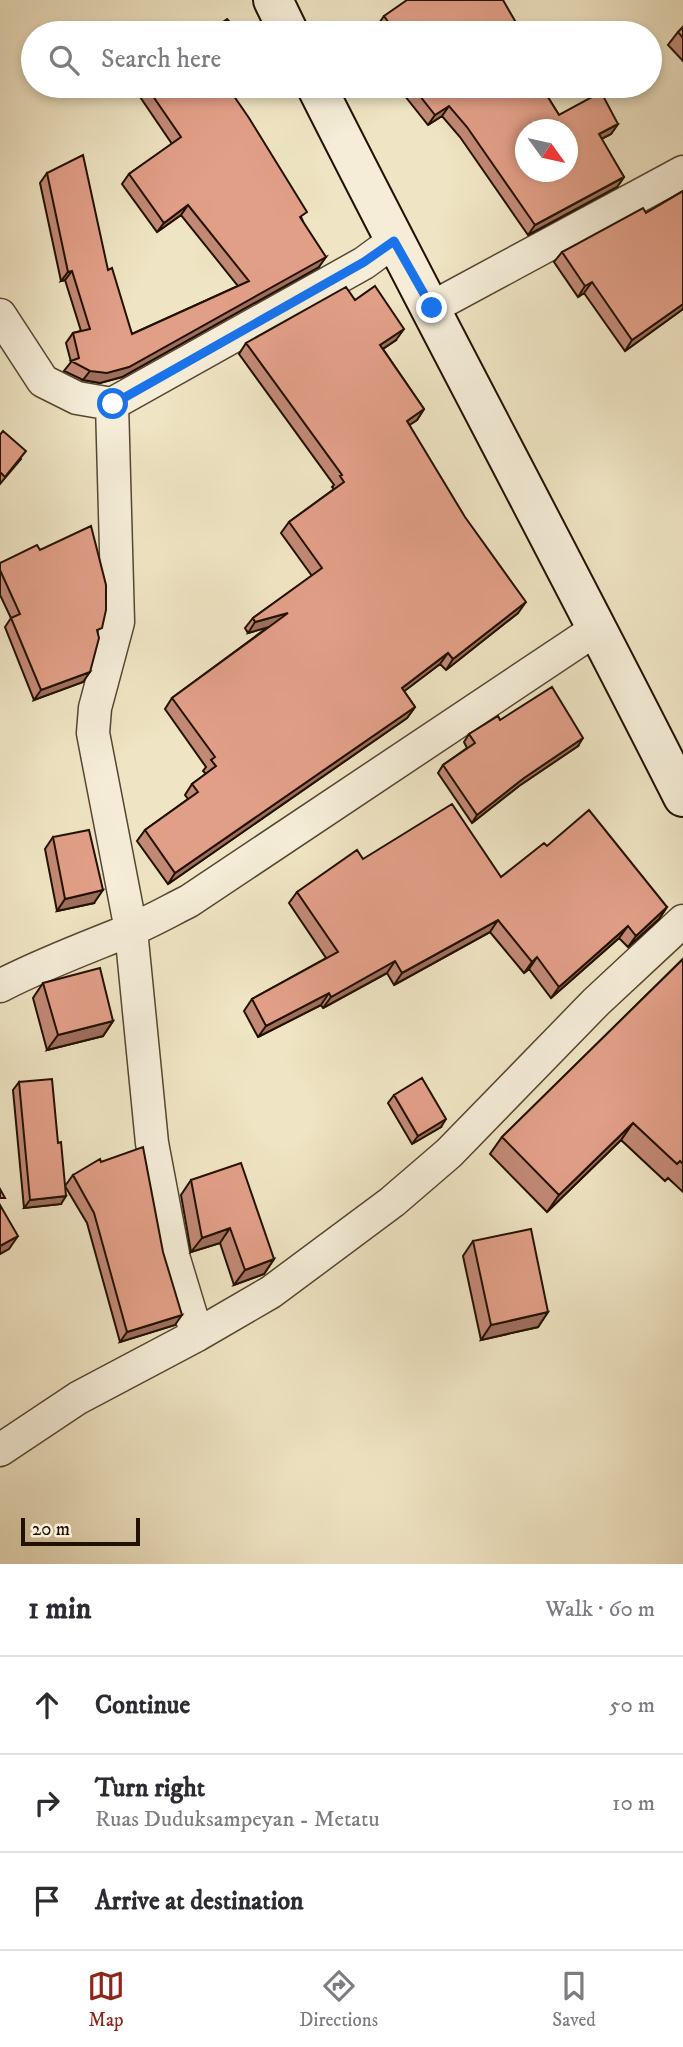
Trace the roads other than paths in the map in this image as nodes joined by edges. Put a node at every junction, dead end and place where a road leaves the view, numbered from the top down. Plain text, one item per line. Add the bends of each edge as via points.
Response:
1 (274, 0) edge
2 (284, 21) edge
3 (322, 98) edge
4 (683, 172) edge
5 (394, 241) junction
6 (432, 308) junction
7 (0, 315) edge
8 (113, 404) junction
9 (598, 628) junction
10 (683, 797) edge
11 (683, 921) edge
12 (131, 930) junction
13 (0, 986) edge
14 (197, 1335) junction
15 (0, 1450) edge

1 - 2 main road
3 - 5 main road
4 - 6 street
5 - 6 main road
5 - 8 street
6 - 9 main road
7 - 8 street via 43,381 77,398
8 - 12 street via 118,622 95,708 93,733
9 - 10 main road
9 - 12 street via 189,901
11 - 14 street via 596,1002 449,1153 392,1202 271,1292
12 - 13 street
12 - 14 street via 152,1143 174,1259
14 - 15 street via 78,1398

